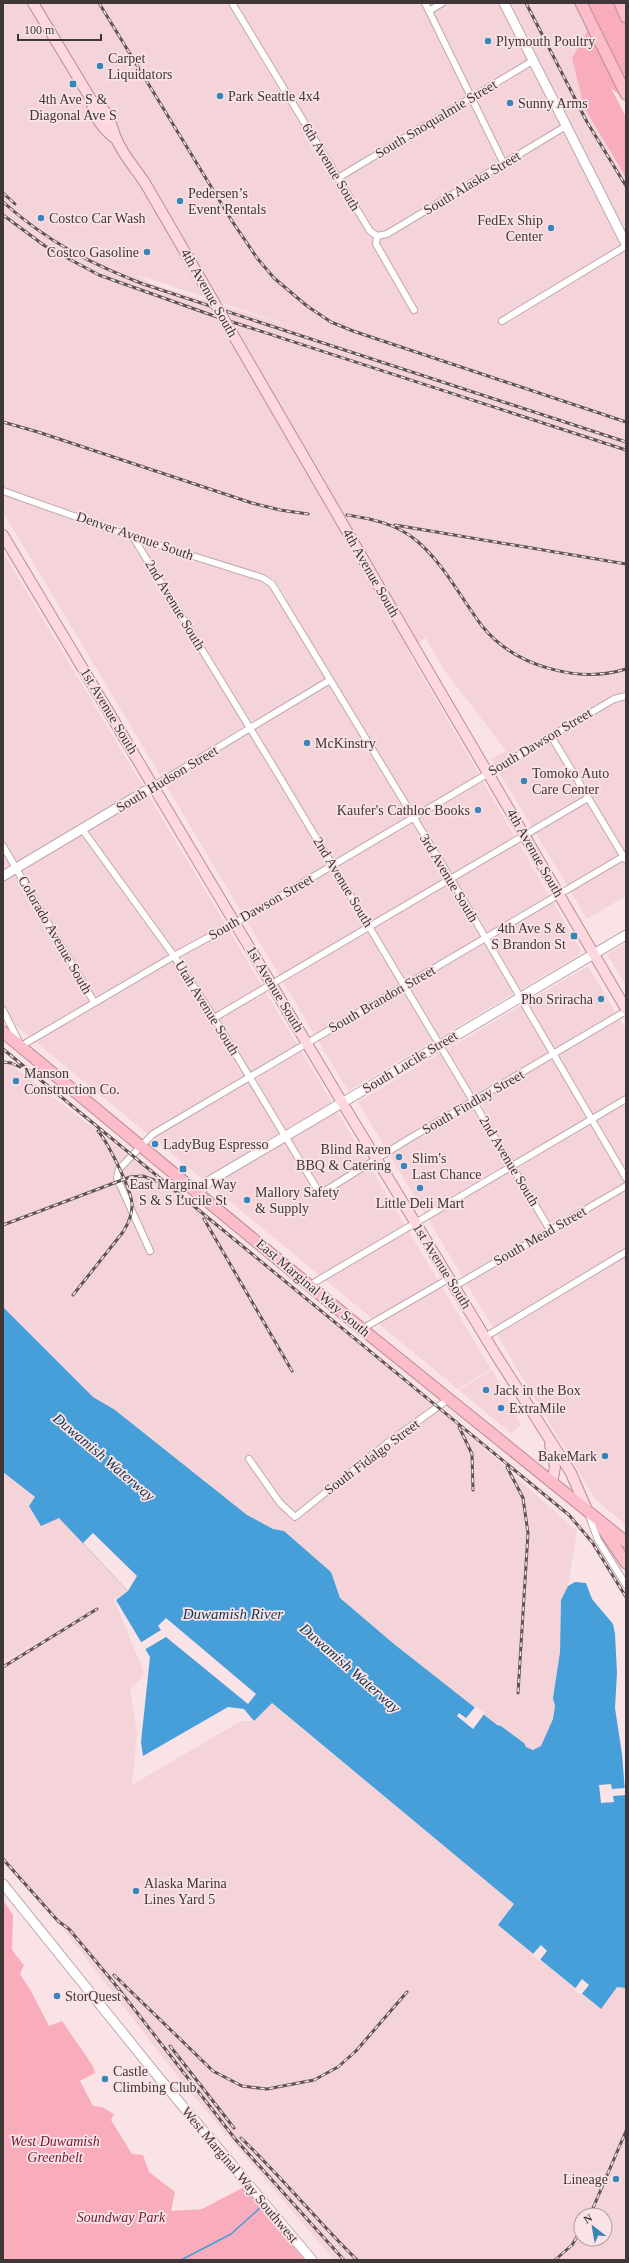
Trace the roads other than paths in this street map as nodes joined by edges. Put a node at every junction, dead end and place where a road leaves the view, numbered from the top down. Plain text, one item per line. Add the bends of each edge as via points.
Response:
1 (33, 3) edge
2 (232, 3) edge
3 (425, 3) edge
4 (442, 3) edge
5 (504, 3) edge
6 (581, 3) edge
7 (620, 3) edge
8 (429, 11) junction
9 (626, 16) edge
10 (534, 60) junction
11 (626, 94) edge
12 (472, 97) junction
13 (566, 126) junction
14 (504, 164) junction
15 (338, 178) junction
16 (377, 236) junction
17 (626, 245) edge
18 (414, 310) dead end
19 (502, 321) dead end
20 (3, 490) edge
21 (3, 535) edge
22 (133, 536) junction
23 (268, 580) joint
24 (330, 680) junction
25 (626, 696) edge
26 (250, 729) junction
27 (551, 736) junction
28 (488, 773) junction
29 (154, 786) junction
30 (588, 798) junction
31 (413, 818) junction
32 (82, 829) junction
33 (525, 835) junction
34 (3, 846) edge
35 (625, 857) edge
36 (333, 865) junction
37 (16, 869) junction
38 (3, 876) edge
39 (450, 878) junction
40 (560, 895) junction
41 (235, 923) junction
42 (369, 926) junction
43 (626, 935) edge
44 (485, 938) junction
45 (594, 954) junction
46 (174, 956) junction
47 (271, 984) junction
48 (405, 986) junction
49 (520, 997) junction
50 (94, 1002) junction
51 (3, 1010) edge
52 (626, 1010) edge
53 (214, 1018) junction
54 (3, 1032) edge
55 (307, 1043) junction
56 (440, 1044) junction
57 (21, 1046) junction
58 (554, 1054) junction
59 (249, 1077) junction
60 (626, 1099) edge
61 (474, 1102) junction
62 (343, 1103) junction
63 (592, 1119) junction
64 (285, 1136) junction
65 (140, 1146) junction
66 (377, 1159) junction
67 (512, 1166) junction
68 (626, 1178) edge
69 (626, 1186) edge
70 (198, 1194) junction
71 (320, 1194) joint
72 (415, 1222) junction
73 (550, 1230) junction
74 (150, 1251) dead end
75 (626, 1252) edge
76 (452, 1282) junction
77 (310, 1286) junction
78 (362, 1329) junction
79 (485, 1337) junction
80 (450, 1398) junction
81 (549, 1441) junction
82 (249, 1459) dead end
83 (552, 1483) junction
84 (587, 1510) junction
85 (598, 1520) junction
86 (626, 1542) edge
87 (626, 1563) edge
88 (626, 1585) edge
89 (3, 1884) edge
90 (312, 2260) edge

1 - 28 main road, 4th Avenue South, bridge via 92,100 91,107 104,128 116,138 145,183
2 - 15 street, 6th Avenue South
3 - 8 street
4 - 8 street
5 - 10 main road
6 - 11 highway
7 - 9 highway
8 - 12 street
10 - 12 street, South Snoqualmie Street
10 - 13 main road
12 - 14 street
12 - 15 street, South Snoqualmie Street
13 - 14 street, South Alaska Street
13 - 17 main road
14 - 16 street, South Alaska Street via 387,234
15 - 16 street, 6th Avenue South via 370,231
16 - 18 street, 6th Avenue South via 376,244
17 - 19 street
20 - 22 street, Denver Avenue South
21 - 29 main road, 1st Avenue South
22 - 23 street, Denver Avenue South
22 - 26 street, 2nd Avenue South
23 - 24 street, 3rd Avenue South
24 - 26 street, South Hudson Street
24 - 31 street, 3rd Avenue South
25 - 27 street, South Dawson Street via 614,699
26 - 29 street, South Hudson Street
26 - 36 street, 2nd Avenue South
27 - 28 street, South Dawson Street
27 - 30 street
28 - 31 street, South Dawson Street
28 - 33 main road, 4th Avenue South
29 - 32 main road, South Hudson Street
29 - 41 main road, 1st Avenue South
30 - 33 street
30 - 35 street
31 - 36 street, South Dawson Street
31 - 39 street, 3rd Avenue South
32 - 37 main road, South Hudson Street
32 - 46 street, Utah Avenue South
33 - 39 street
33 - 40 main road, 4th Avenue South
34 - 37 street, Colorado Avenue South
35 - 40 street, South Brandon Street
36 - 41 street, South Dawson Street
36 - 42 street, 2nd Avenue South
37 - 38 main road, South Hudson Street
37 - 50 street, Colorado Avenue South
39 - 42 street
39 - 44 street, 3rd Avenue South
40 - 44 street, South Brandon Street
40 - 45 main road, 4th Avenue South
41 - 46 street, South Dawson Street
41 - 47 main road, 1st Avenue South
42 - 47 street
42 - 48 street, 2nd Avenue South
43 - 45 main road, South Lucile Street
44 - 48 street, South Brandon Street
44 - 49 street, 3rd Avenue South
45 - 49 main road, South Lucile Street
45 - 52 main road, 4th Avenue South
46 - 50 street, South Dawson Street
46 - 53 street, Utah Avenue South
47 - 53 street
47 - 55 main road, 1st Avenue South
48 - 55 street, South Brandon Street
48 - 56 street, 2nd Avenue South
49 - 56 main road, South Lucile Street
49 - 58 street, 3rd Avenue South
50 - 57 street, South Dawson Street
51 - 57 street
52 - 58 street, South Findlay Street
53 - 59 street, Utah Avenue South
54 - 57 highway, East Marginal Way South
55 - 59 street, South Brandon Street
55 - 62 main road, 1st Avenue South
56 - 61 street, 2nd Avenue South
56 - 62 main road, South Lucile Street
57 - 65 highway, East Marginal Way South
58 - 61 street, South Findlay Street
58 - 63 street, 3rd Avenue South
59 - 64 street, Utah Avenue South
59 - 65 street, South Brandon Street via 153,1134
60 - 63 street
61 - 66 street, South Findlay Street
61 - 67 street, 2nd Avenue South
62 - 64 main road, South Lucile Street
62 - 66 main road, 1st Avenue South
63 - 67 street
63 - 68 street, 3rd Avenue South
64 - 70 main road, South Lucile Street via 208,1182
64 - 71 street, Utah Avenue South
65 - 70 highway, East Marginal Way South
65 - 74 street, South Brandon Street via 119,1169 118,1178
66 - 71 street, South Findlay Street
66 - 72 main road, 1st Avenue South
67 - 72 street
67 - 73 street, 2nd Avenue South
69 - 73 street, South Mead Street
70 - 77 highway, East Marginal Way South
72 - 76 main road, 1st Avenue South
72 - 77 street
73 - 76 street, South Mead Street
75 - 79 street
76 - 78 street, South Mead Street
76 - 79 main road, 1st Avenue South
77 - 78 highway, East Marginal Way South
78 - 80 highway, East Marginal Way South
79 - 81 main road, 1st Avenue South
80 - 82 street, South Fidalgo Street via 386,1444 295,1516 280,1503
80 - 83 highway, East Marginal Way South
81 - 83 main road, 1st Avenue South via 555,1467
81 - 84 main road, 1st Avenue South via 571,1472
83 - 84 highway, East Marginal Way South
84 - 85 highway, East Marginal Way South
84 - 88 street, 1st Avenue South via 598,1540
85 - 86 highway, East Marginal Way South
85 - 87 highway
89 - 90 main road, West Marginal Way Southwest via 160,2079

